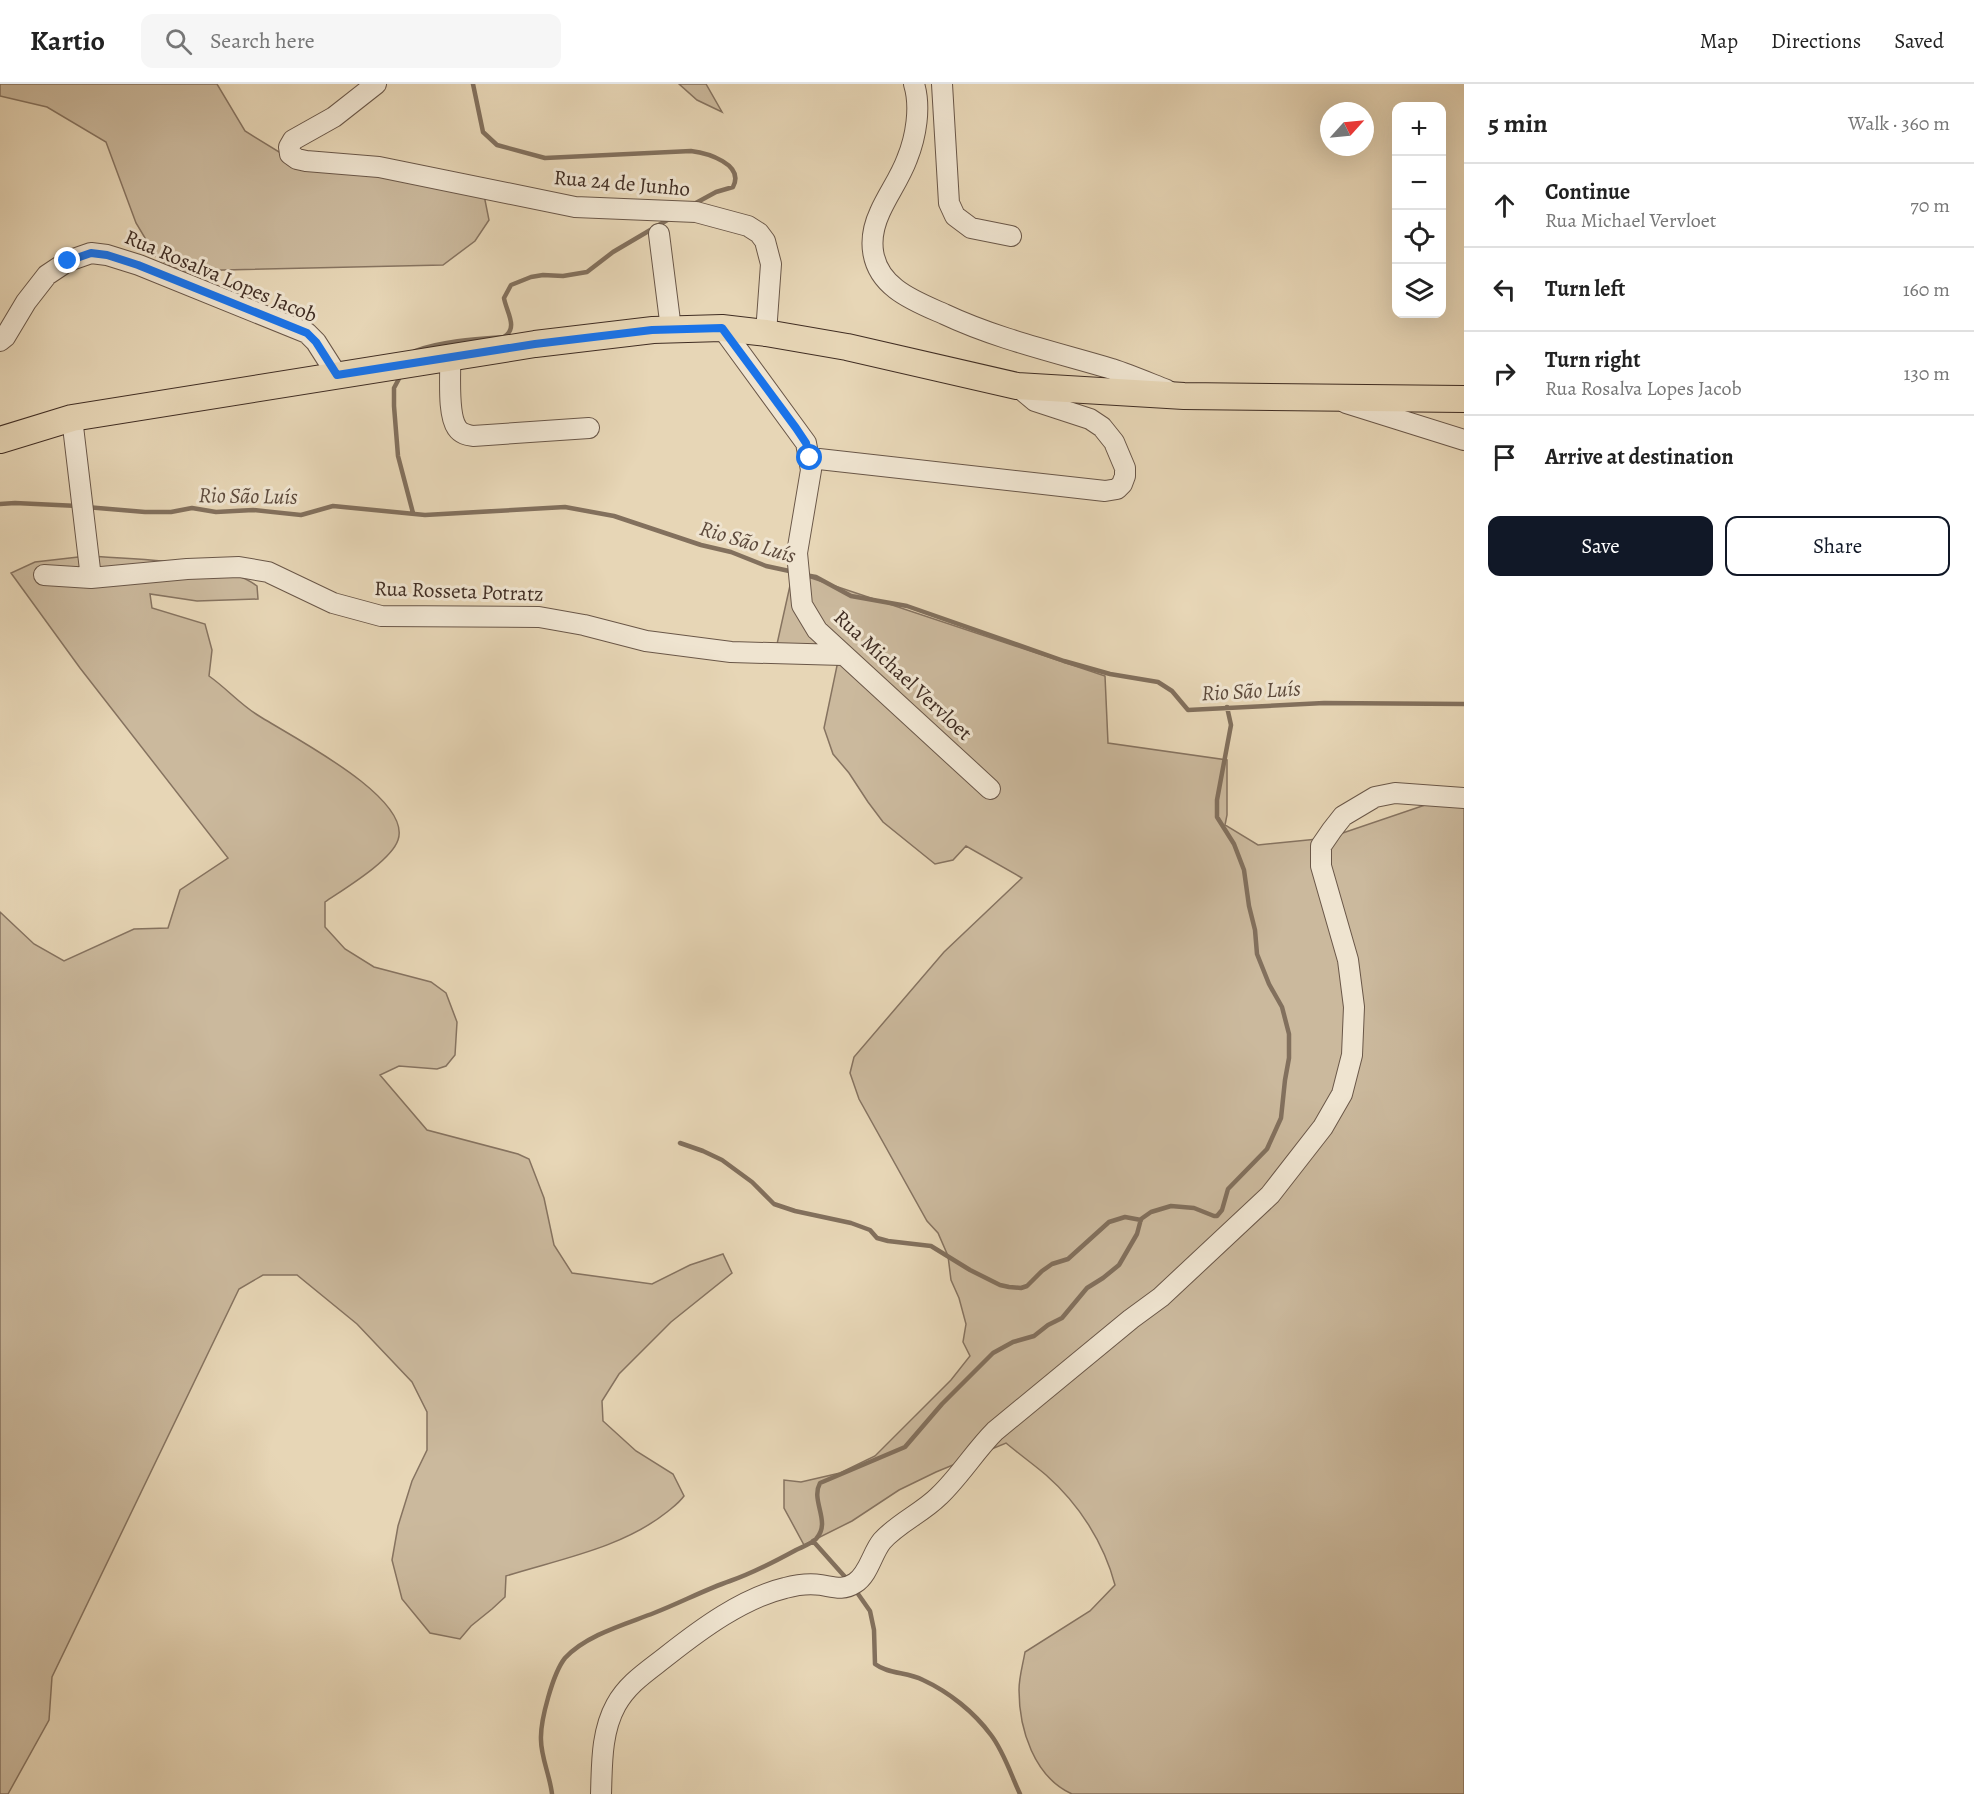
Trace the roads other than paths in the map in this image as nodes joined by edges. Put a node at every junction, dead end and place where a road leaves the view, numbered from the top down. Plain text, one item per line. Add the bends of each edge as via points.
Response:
1 (376, 84) edge
2 (914, 84) edge
3 (942, 84) edge
4 (659, 234) dead end
5 (1011, 236) dead end
6 (722, 328) junction
7 (671, 329) junction
8 (766, 333) junction
9 (0, 341) edge
10 (450, 357) junction
11 (337, 375) junction
12 (1017, 386) junction
13 (1184, 396) junction
14 (1332, 399) junction
15 (1464, 399) edge
16 (72, 418) junction
17 (589, 428) dead end
18 (0, 440) edge
19 (1464, 440) edge
20 (810, 458) junction
21 (44, 575) dead end
22 (91, 578) junction
23 (843, 655) junction
24 (990, 789) dead end
25 (1464, 798) edge
26 (601, 1794) edge

1 - 8 street, Rua 24 de Junho via 334,117 293,140 290,154 306,161 379,167 575,207 696,212 748,226 765,241 771,264
2 - 13 street via 917,122 908,159 879,212 871,236 883,275 917,302 966,324
3 - 5 street via 949,202 955,216 971,228
4 - 7 street
6 - 7 main road
6 - 8 main road
6 - 20 street, Rua Michael Vervloet via 796,428
7 - 10 main road
8 - 12 main road via 847,347
9 - 11 street, Rua Rosalva Lopes Jacob via 47,275 68,261 91,253 138,265 307,333
10 - 11 main road
10 - 17 street via 452,415 462,434
11 - 16 main road
12 - 13 main road
12 - 20 street via 1035,401 1090,419 1102,427 1114,442 1125,468 1124,481 1117,489 1105,491
13 - 14 main road
14 - 15 main road
14 - 19 street
16 - 18 main road
16 - 22 street
20 - 23 street, Rua Michael Vervloet via 797,553 802,605 817,630
21 - 22 street, Rua Rosseta Potratz
22 - 23 street, Rua Rosseta Potratz via 239,567 268,572 333,603 381,616 539,616 646,641 731,652
23 - 24 street, Rua Michael Vervloet
25 - 26 street via 1395,793 1375,797 1343,816 1321,846 1321,866 1348,960 1354,1007 1352,1055 1342,1094 1323,1127 1270,1195 1161,1297 995,1431 939,1497 882,1541 857,1582 844,1588 795,1585 765,1596 700,1630 638,1677 615,1707 608,1729 602,1753

